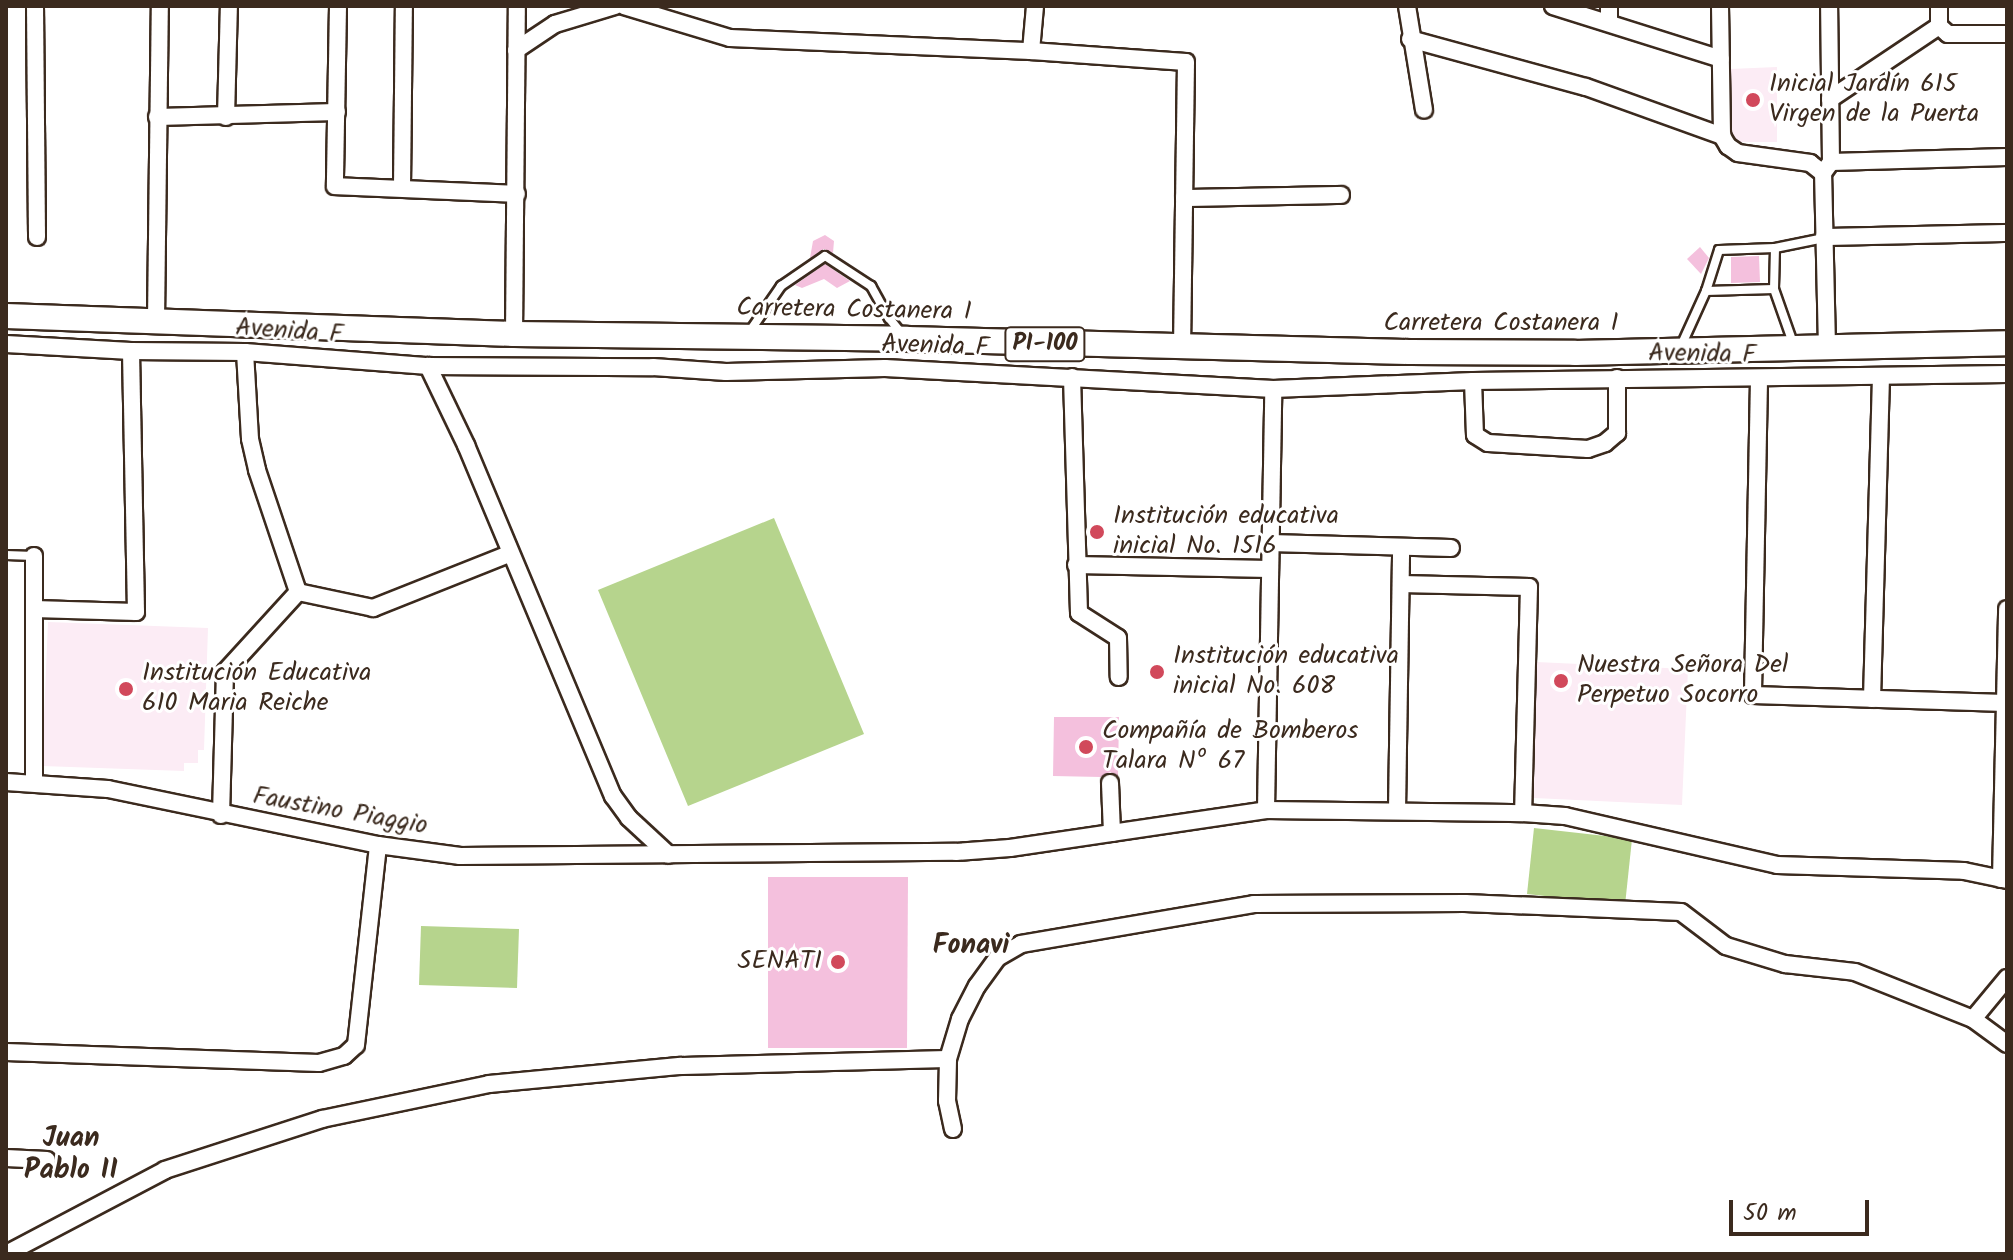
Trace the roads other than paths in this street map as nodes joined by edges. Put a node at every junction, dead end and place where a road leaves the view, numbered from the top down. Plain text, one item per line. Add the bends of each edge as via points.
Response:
1 (35, 6) edge
2 (160, 6) edge
3 (229, 6) edge
4 (338, 6) edge
5 (404, 6) edge
6 (517, 6) edge
7 (615, 6) edge
8 (624, 6) edge
9 (1035, 6) edge
10 (1407, 6) edge
11 (1553, 6) edge
12 (1720, 6) edge
13 (1829, 6) edge
14 (1939, 6) edge
15 (1609, 14) edge
16 (1939, 26) junction
17 (2007, 34) edge
18 (1410, 39) junction
19 (516, 50) junction
20 (1031, 51) junction
21 (1721, 59) junction
22 (1830, 99) junction
23 (1424, 110) dead end
24 (337, 112) junction
25 (157, 117) junction
26 (226, 117) junction
27 (1722, 136) junction
28 (2007, 157) edge
29 (1827, 168) junction
30 (402, 187) junction
31 (517, 194) junction
32 (1341, 195) dead end
33 (1184, 198) junction
34 (2007, 233) edge
35 (37, 237) dead end
36 (1824, 237) junction
37 (1775, 248) junction
38 (1774, 289) junction
39 (1706, 291) junction
40 (6, 303) edge
41 (6, 316) edge
42 (83, 317) junction
43 (156, 320) junction
44 (514, 334) junction
45 (744, 337) junction
46 (907, 339) junction
47 (2007, 343) edge
48 (6, 344) edge
49 (1827, 347) junction
50 (1794, 348) junction
51 (1182, 349) junction
52 (131, 351) junction
53 (1679, 351) junction
54 (245, 352) junction
55 (428, 366) junction
56 (2007, 374) edge
57 (1072, 377) junction
58 (1617, 378) junction
59 (1881, 378) junction
60 (1759, 380) junction
61 (1473, 381) junction
62 (1273, 389) junction
63 (1270, 543) junction
64 (1401, 547) junction
65 (1451, 548) dead end
66 (509, 554) junction
67 (6, 555) edge
68 (34, 556) joint
69 (1076, 565) junction
70 (1269, 569) junction
71 (1401, 584) junction
72 (298, 592) junction
73 (34, 609) junction
74 (2007, 609) edge
75 (1119, 677) dead end
76 (1872, 699) junction
77 (2005, 703) junction
78 (6, 782) edge
79 (34, 783) junction
80 (1110, 783) dead end
81 (1266, 810) junction
82 (1397, 811) junction
83 (1523, 813) junction
84 (221, 815) junction
85 (1112, 833) junction
86 (378, 845) junction
87 (669, 855) junction
88 (2004, 880) edge
89 (2007, 978) edge
90 (1973, 1019) junction
91 (2007, 1044) edge
92 (6, 1052) edge
93 (948, 1059) junction
94 (953, 1129) dead end
95 (6, 1158) edge
96 (47, 1160) dead end
97 (6, 1254) edge

1 - 35 street
2 - 25 street
3 - 26 street
4 - 24 street
5 - 30 street
6 - 19 street
7 - 19 street via 555,24
8 - 20 street via 730,38
9 - 20 street
10 - 18 street
11 - 15 street
12 - 21 street
13 - 22 street
14 - 16 street
15 - 21 street
16 - 17 street via 1948,34
16 - 22 street
18 - 23 street
18 - 27 street via 1586,87
19 - 31 street
20 - 33 street via 1186,62
21 - 27 street
22 - 29 street
24 - 26 street
24 - 30 street via 335,186
25 - 26 street
25 - 43 street
27 - 29 street via 1738,153
28 - 29 street
29 - 36 street
30 - 31 street
31 - 44 street
32 - 33 street
33 - 51 street
34 - 36 street
36 - 37 lane
36 - 49 street
37 - 38 lane
37 - 39 lane via 1719,250
38 - 39 lane
38 - 50 lane
39 - 53 lane
40 - 42 main road, Carretera Costanera I / PI-100
41 - 42 main road, Carretera Costanera I / PI-100
42 - 43 main road, Carretera Costanera I / PI-100
43 - 44 main road, Carretera Costanera I / PI-100
44 - 45 main road, Carretera Costanera I / PI-100
45 - 46 main road, Carretera Costanera I / PI-100
45 - 46 lane via 781,286 825,256 871,286
46 - 51 main road, Carretera Costanera I / PI-100
47 - 49 main road, Carretera Costanera I / PI-100
48 - 52 street, Avenida F
49 - 50 main road, Carretera Costanera I / PI-100
50 - 53 main road, Carretera Costanera I / PI-100
51 - 53 main road, Carretera Costanera I / PI-100
52 - 54 street, Avenida F
52 - 73 street via 136,612
54 - 55 street, Avenida F
54 - 72 street via 250,439
55 - 57 street, Avenida F via 726,372 885,368
55 - 66 street
56 - 59 street, Avenida F
57 - 62 street, Avenida F
57 - 69 street
58 - 60 street, Avenida F
58 - 61 street, Avenida F
58 - 61 street via 1617,433 1588,449 1488,443 1475,435
59 - 60 street, Avenida F
59 - 76 street
60 - 76 street via 1753,695
61 - 62 street, Avenida F
62 - 63 street
63 - 64 street
63 - 70 street
64 - 65 street
64 - 71 street
66 - 72 street via 373,608
66 - 87 street via 613,796
67 - 68 lane
68 - 73 street
69 - 70 street
69 - 75 street via 1079,613 1118,638
70 - 81 street
71 - 82 street
71 - 83 street via 1529,587
72 - 84 street via 225,672
73 - 79 street
74 - 77 street
76 - 77 street
77 - 88 street
78 - 79 street, Faustino Piaggio
79 - 84 street, Faustino Piaggio via 108,789
80 - 85 street
81 - 82 street, Faustino Piaggio
81 - 85 street, Faustino Piaggio
82 - 83 street, Faustino Piaggio
83 - 88 street, Faustino Piaggio via 1565,816 1777,865 1964,871
84 - 86 street, Faustino Piaggio
85 - 87 street, Faustino Piaggio via 956,852
86 - 87 street, Faustino Piaggio via 460,856
86 - 92 street via 356,1045 344,1056 319,1063
89 - 90 street
90 - 91 street
90 - 93 street via 1855,972 1785,964 1726,946 1681,912 1465,903 1254,904 1021,944 997,958 977,986
93 - 94 street
93 - 97 street via 681,1066 489,1084 368,1109 165,1170
95 - 96 street

